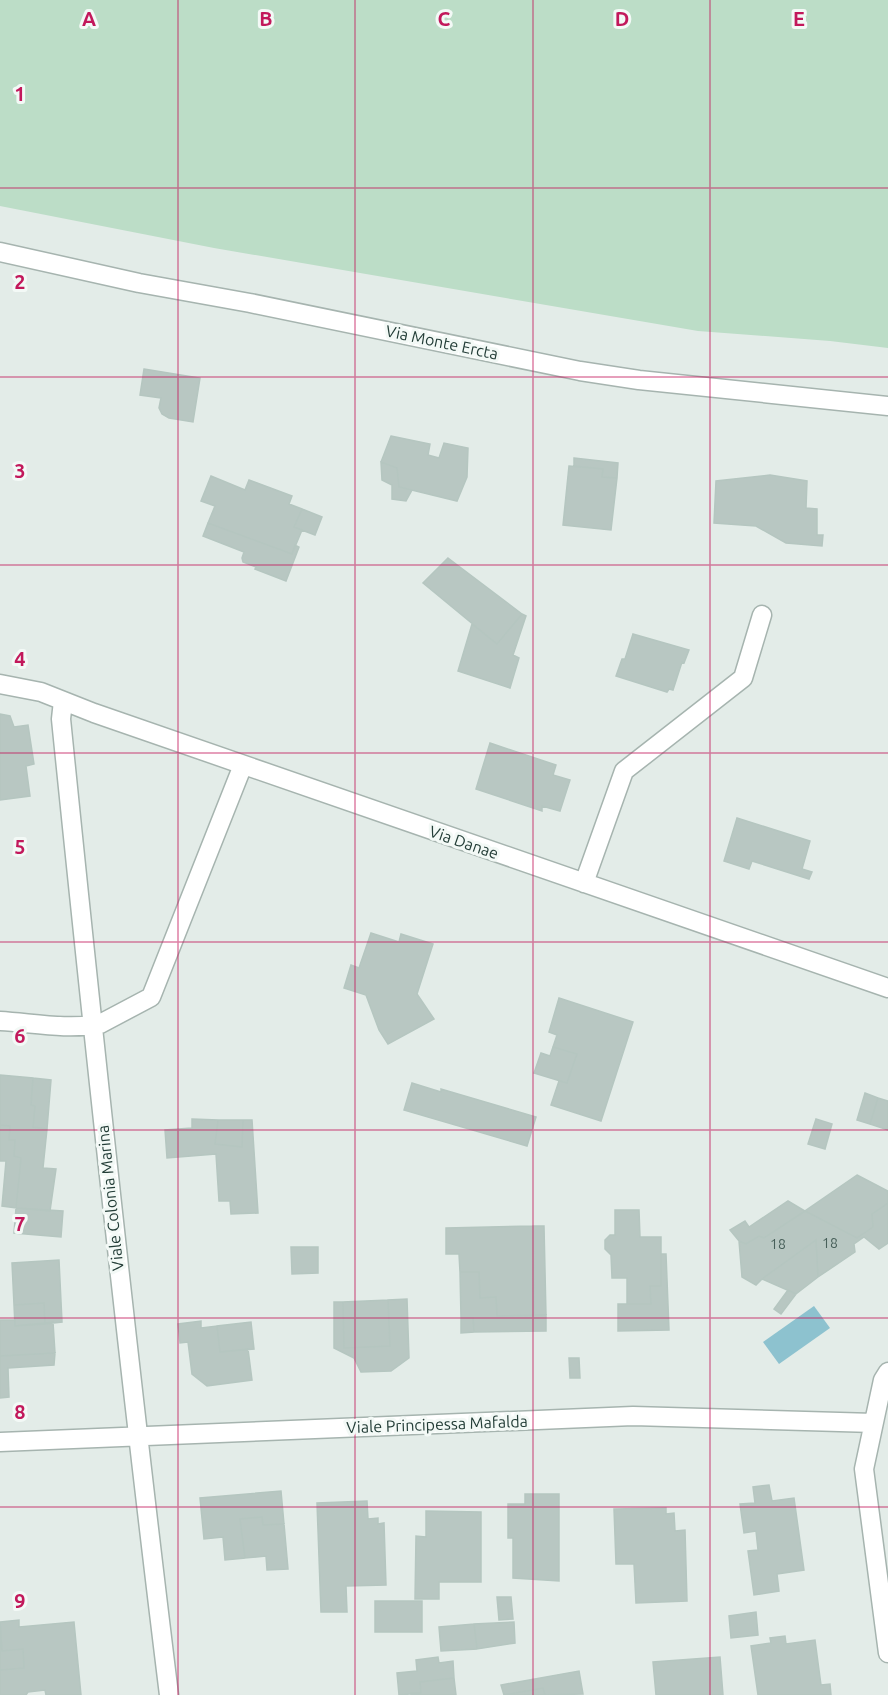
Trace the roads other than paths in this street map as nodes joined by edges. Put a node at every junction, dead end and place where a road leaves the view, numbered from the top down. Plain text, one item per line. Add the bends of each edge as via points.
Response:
1 (0, 252) edge
2 (888, 406) edge
3 (762, 615) dead end
4 (0, 684) edge
5 (63, 701) junction
6 (243, 765) junction
7 (584, 883) junction
8 (888, 988) edge
9 (0, 1021) edge
10 (92, 1026) junction
11 (888, 1372) edge
12 (874, 1423) junction
13 (137, 1437) junction
14 (0, 1442) edge
15 (888, 1653) edge
16 (169, 1695) edge

1 - 2 street, Via Monte Ercta via 580,371
3 - 7 street via 743,678 624,771
4 - 5 street, Via Danae
5 - 6 street, Via Danae
5 - 10 street, Viale Colonia Marina via 61,719
6 - 7 street, Via Danae
6 - 10 street via 151,997
7 - 8 street, Via Danae
9 - 10 street
10 - 13 street, Viale Colonia Marina
11 - 12 street
12 - 13 street, Viale Principessa Mafalda via 633,1416
12 - 15 street via 864,1469
13 - 14 street, Viale Principessa Mafalda
13 - 16 street, Viale Colonia Marina

